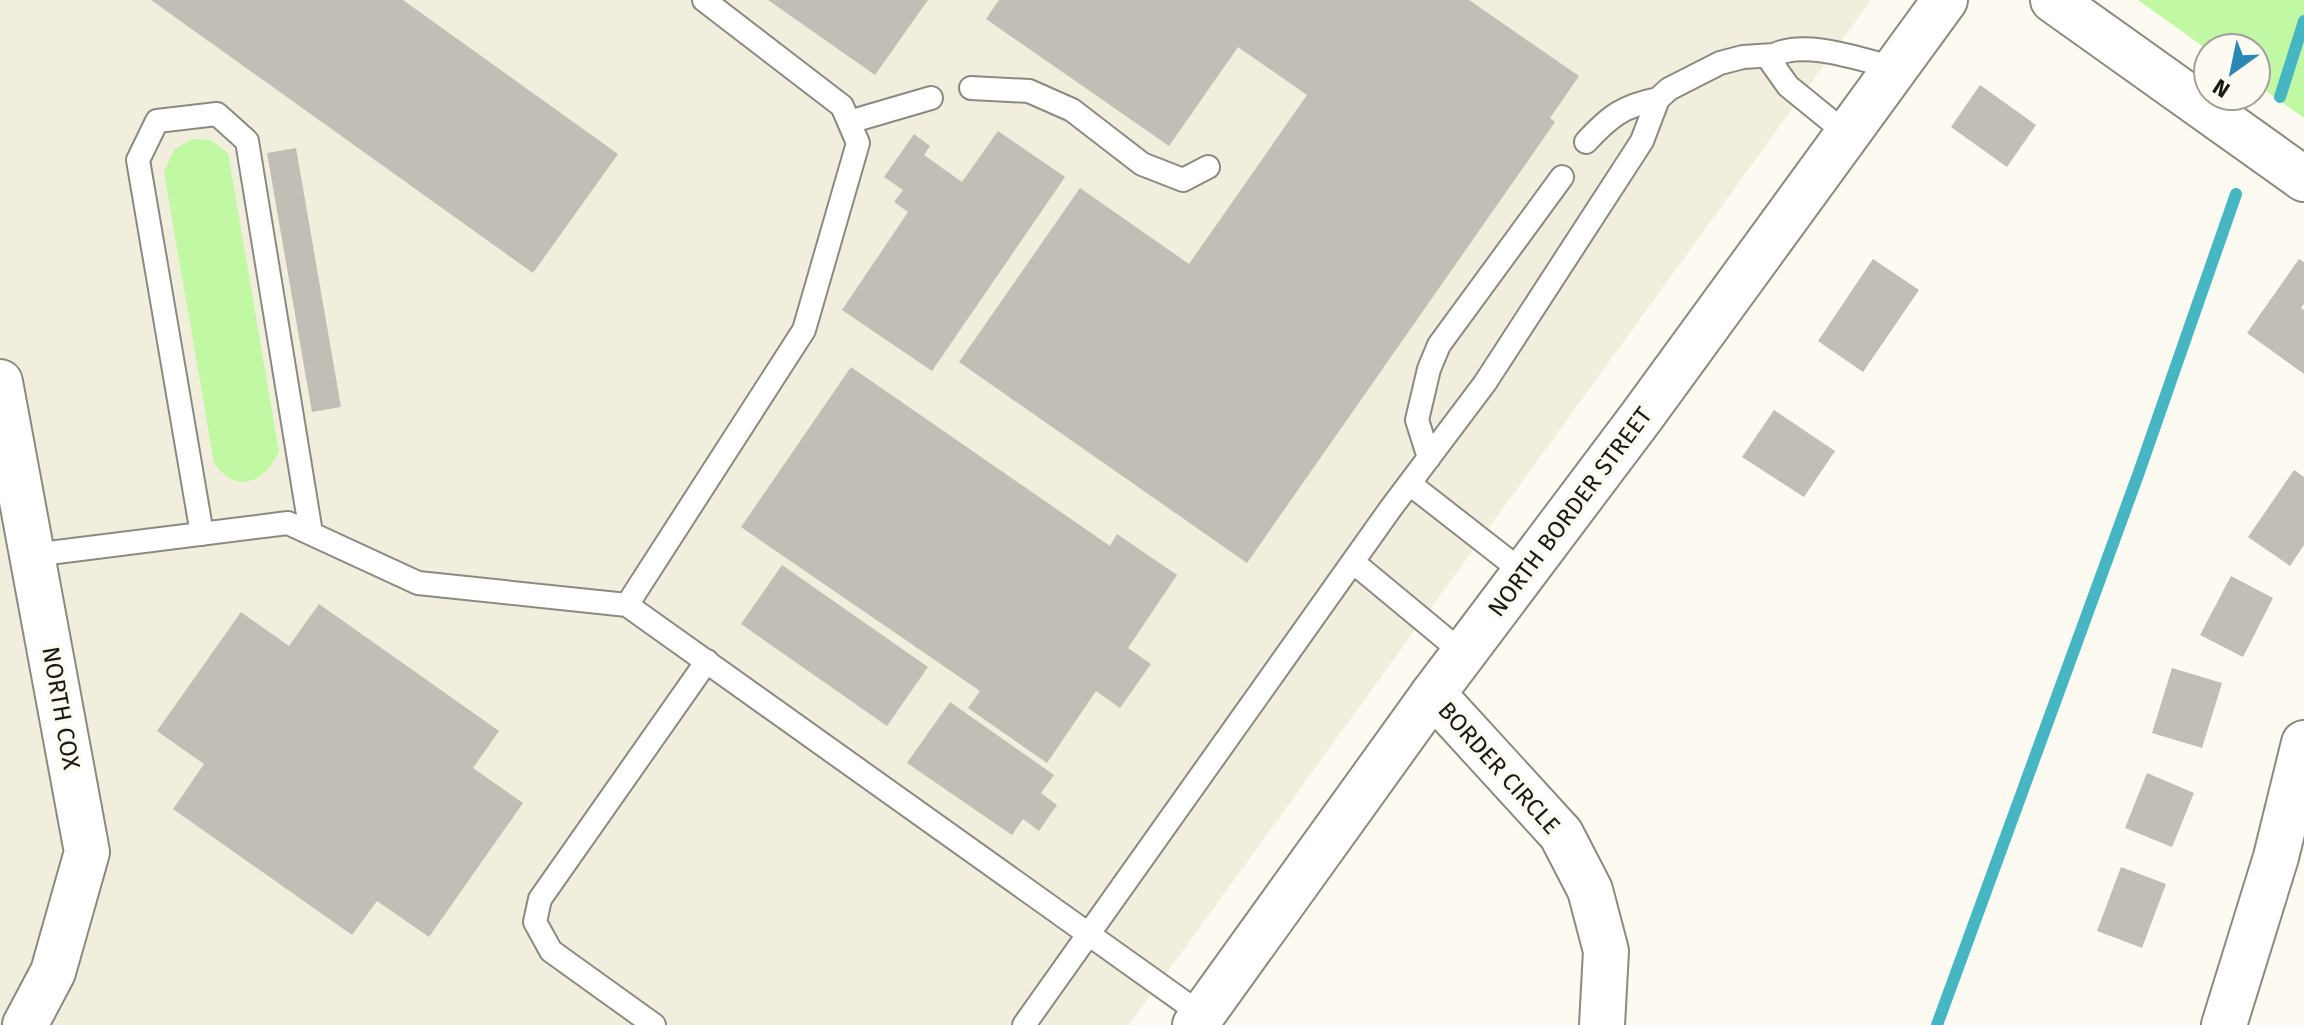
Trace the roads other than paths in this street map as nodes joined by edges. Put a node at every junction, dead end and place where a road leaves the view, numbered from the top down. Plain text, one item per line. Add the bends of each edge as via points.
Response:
1 (704, 0) edge
2 (1945, 0) edge
3 (2053, 0) edge
4 (1774, 55) junction
5 (1895, 68) junction
6 (971, 88) dead end
7 (931, 98) dead end
8 (1658, 99) junction
9 (849, 122) junction
10 (1847, 134) junction
11 (1586, 142) dead end
12 (1208, 167) dead end
13 (1562, 177) dead end
14 (2304, 179) edge
15 (0, 382) edge
16 (1429, 458) junction
17 (1410, 484) junction
18 (311, 533) junction
19 (202, 534) junction
20 (33, 555) junction
21 (1353, 562) junction
22 (1524, 573) junction
23 (627, 605) junction
24 (1464, 654) junction
25 (707, 661) junction
26 (1433, 694) junction
27 (2304, 743) edge
28 (2290, 861) edge
29 (1088, 934) junction
30 (1198, 1020) edge
31 (25, 1025) edge
32 (654, 1025) edge
33 (1024, 1025) edge
34 (1602, 1025) edge
35 (2224, 1025) edge

1 - 9 lane via 842,106
2 - 5 street, NORTH BORDER STREET
3 - 14 street
4 - 5 lane via 1827,51
4 - 8 lane via 1720,63
4 - 10 lane via 1771,62 1788,86
5 - 10 street, NORTH BORDER STREET
6 - 12 lane via 1029,91 1072,110 1142,164 1183,180
7 - 9 lane
8 - 11 lane via 1610,116
8 - 16 lane via 1642,141 1485,383
9 - 23 lane via 858,143 804,330
10 - 22 street, NORTH BORDER STREET
13 - 16 lane via 1439,345 1417,420
15 - 20 street, NORTH COX
16 - 17 lane
17 - 21 lane
17 - 22 lane
18 - 19 lane via 288,523
18 - 19 lane via 247,141 217,114 157,121 138,160
18 - 23 lane via 418,583
19 - 20 lane
20 - 31 street, NORTH COX via 87,852 53,972
21 - 24 lane
21 - 29 lane
22 - 24 street, NORTH BORDER STREET
23 - 25 lane
24 - 26 street, NORTH BORDER STREET
25 - 29 lane
25 - 32 lane via 540,899 535,922 551,951
26 - 30 street, NORTH BORDER STREET
26 - 34 street, BORDER CIRCLE via 1561,834 1590,890 1606,951
27 - 28 street
28 - 35 street
29 - 30 lane
29 - 33 lane

